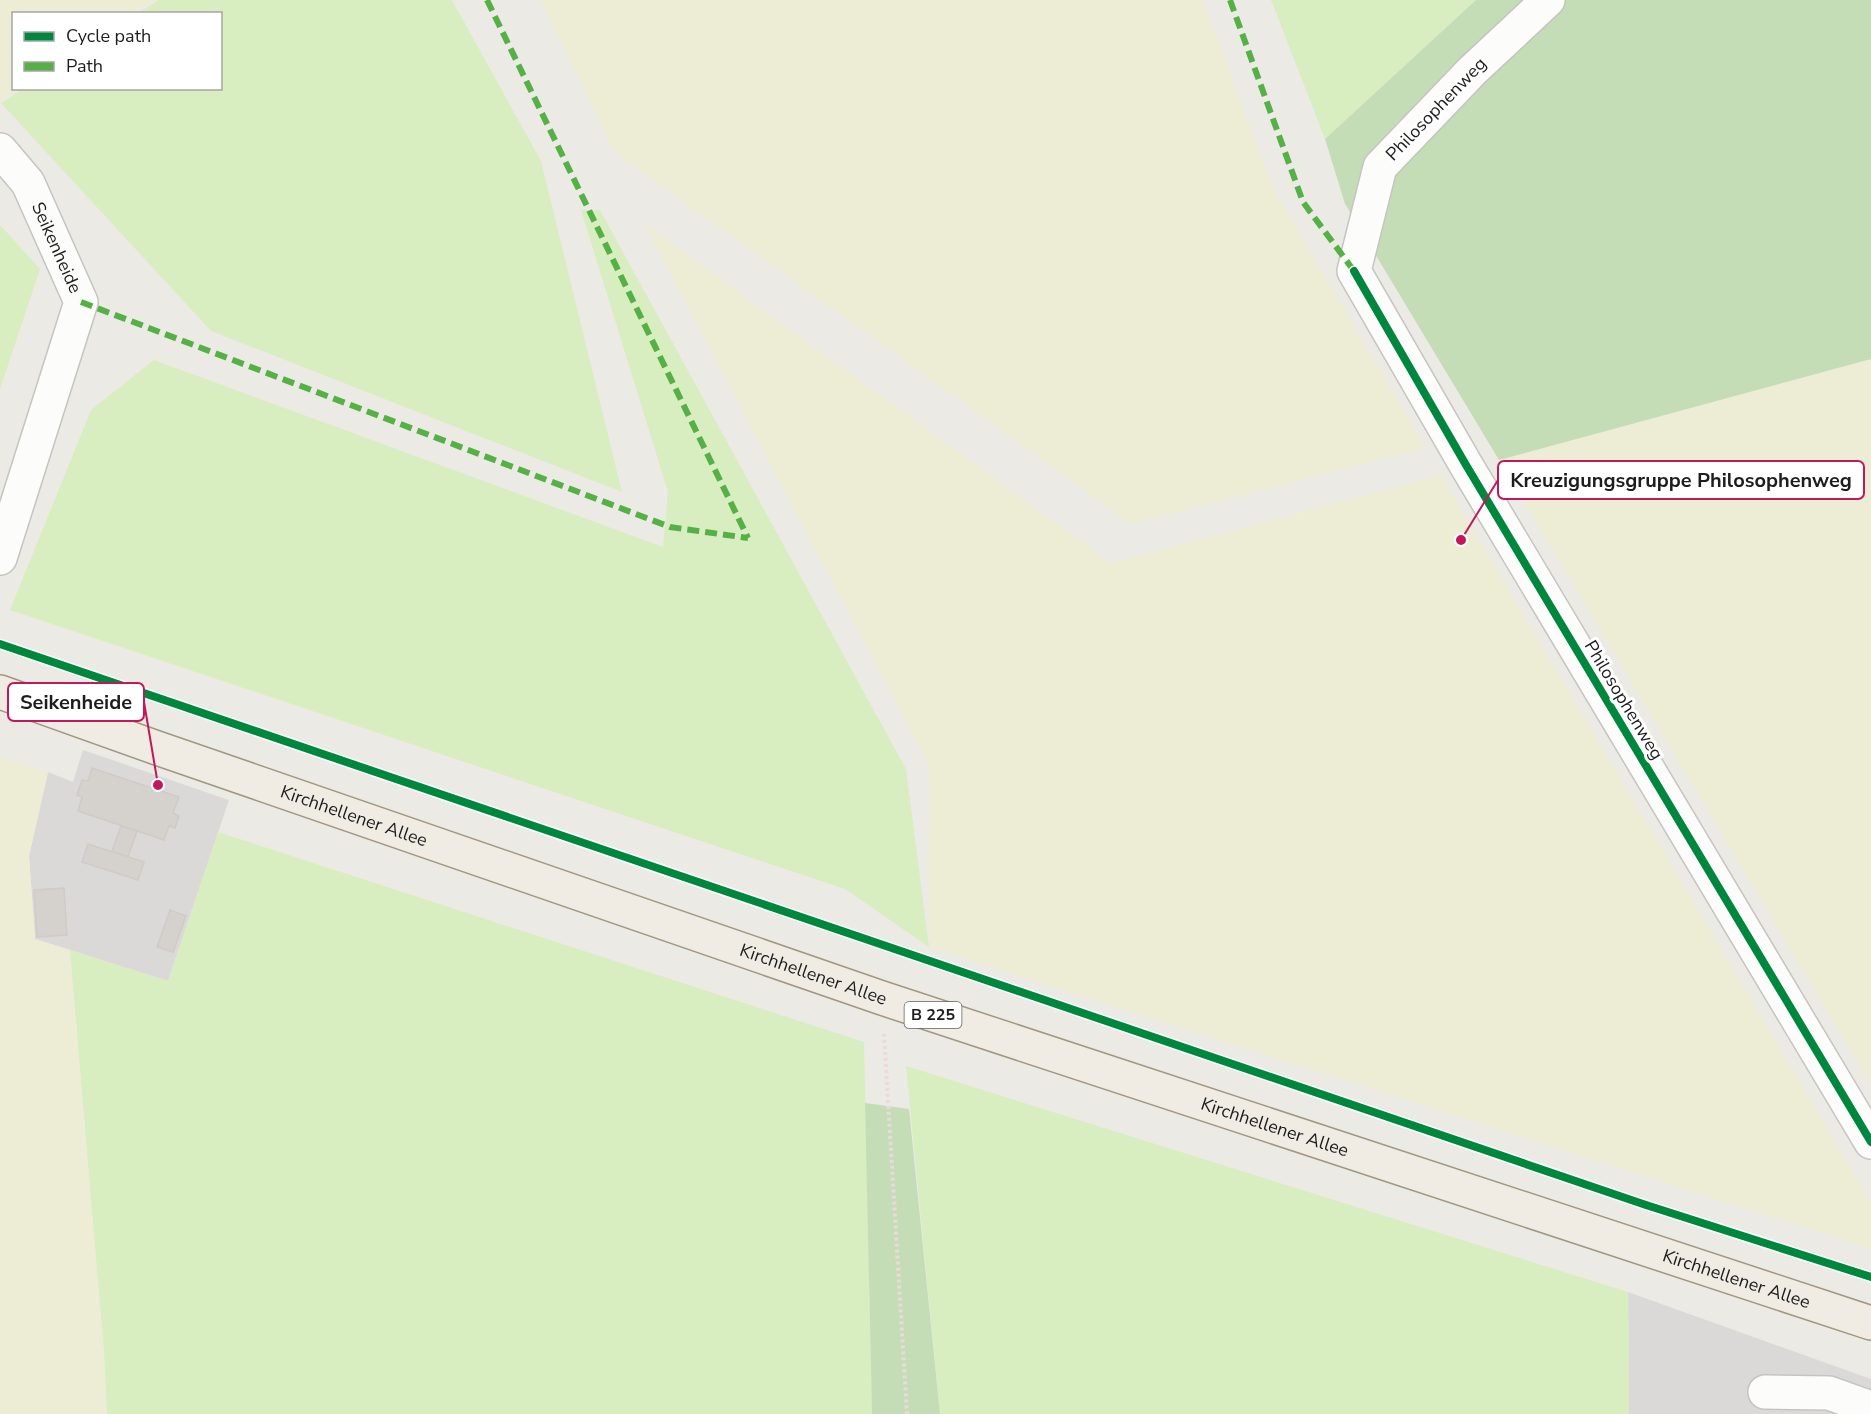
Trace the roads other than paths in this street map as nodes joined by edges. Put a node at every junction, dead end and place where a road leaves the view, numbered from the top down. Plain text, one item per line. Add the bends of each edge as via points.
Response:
1 (1548, 0) edge
2 (0, 150) edge
3 (0, 558) edge
4 (0, 692) edge
5 (1871, 1142) edge
6 (1871, 1323) edge
7 (1765, 1392) dead end
8 (1871, 1408) edge

1 - 5 street, Philosophenweg via 1472,71 1380,167 1354,271 1460,456
2 - 3 street, Seikenheide via 28,183 81,302
4 - 6 main road, Kirchhellener Allee / B 225 via 882,998
7 - 8 street via 1829,1394

